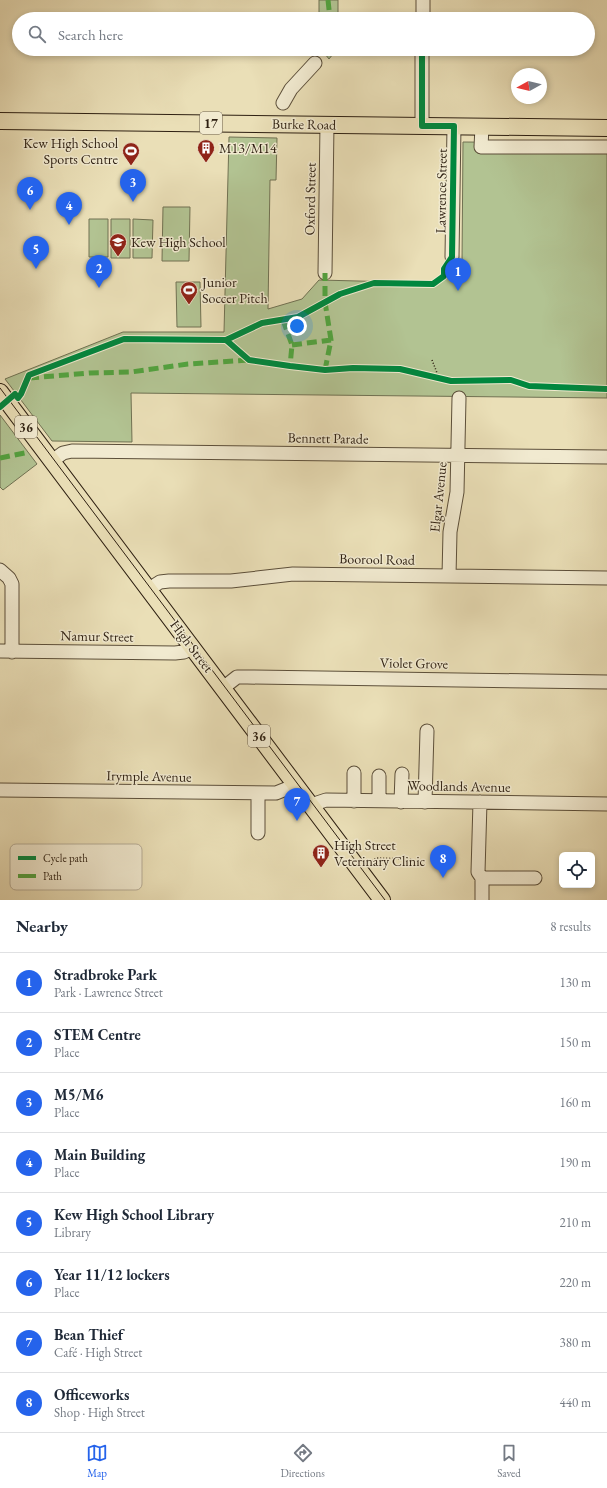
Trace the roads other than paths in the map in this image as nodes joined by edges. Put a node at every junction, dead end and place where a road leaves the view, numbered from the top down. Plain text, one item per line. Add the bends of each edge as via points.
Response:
1 (423, 0) edge
2 (423, 12) edge
3 (422, 56) edge
4 (315, 63) dead end
5 (283, 103) dead end
6 (0, 121) edge
7 (327, 124) junction
8 (422, 126) junction
9 (454, 126) junction
10 (482, 127) junction
11 (607, 128) edge
12 (607, 147) edge
13 (452, 257) dead end
14 (325, 273) dead end
15 (0, 392) edge
16 (459, 398) dead end
17 (458, 455) junction
18 (607, 457) edge
19 (52, 461) junction
20 (0, 570) edge
21 (449, 576) junction
22 (607, 578) edge
23 (149, 589) junction
24 (193, 647) junction
25 (6, 652) edge
26 (607, 682) edge
27 (223, 688) junction
28 (426, 731) dead end
29 (354, 773) dead end
30 (402, 774) dead end
31 (379, 776) dead end
32 (296, 785) junction
33 (0, 790) edge
34 (258, 793) junction
35 (354, 801) junction
36 (379, 801) junction
37 (401, 802) junction
38 (425, 802) junction
39 (480, 802) junction
40 (607, 804) edge
41 (311, 805) junction
42 (258, 834) dead end
43 (482, 878) junction
44 (535, 878) dead end
45 (382, 900) edge
46 (482, 900) edge

1 - 2 street
3 - 8 street
4 - 5 street
6 - 7 main road, Burke Road / 17
7 - 8 main road, Burke Road / 17
7 - 14 street, Oxford Street
8 - 9 main road, Burke Road / 17
9 - 10 main road, Burke Road / 17
9 - 13 street, Lawrence Street
10 - 11 main road, Burke Road / 17
10 - 12 street via 481,146
15 - 19 main road, High Street / 36
16 - 17 street, Elgar Avenue
17 - 18 street, Bennett Parade
17 - 19 street, Bennett Parade via 72,451 63,453
17 - 21 street, Elgar Avenue via 457,492 450,532
19 - 23 main road, High Street / 36
20 - 25 street via 12,584
21 - 22 street, Boorool Road
21 - 23 street, Boorool Road via 294,574 231,581 169,581 160,582
23 - 24 main road, High Street / 36
24 - 25 street, Namur Street via 175,653
24 - 27 main road, High Street / 36
26 - 27 street, Violet Grove via 246,677 237,678
27 - 32 main road, High Street / 36
28 - 38 street
29 - 35 street
30 - 37 street
31 - 36 street
32 - 34 street, Irymple Avenue via 281,792
32 - 41 main road, High Street / 36
33 - 34 street, Irymple Avenue
34 - 42 street
35 - 36 street, Woodlands Avenue
35 - 41 street, Woodlands Avenue via 326,800
36 - 37 street, Woodlands Avenue
37 - 38 street, Woodlands Avenue
38 - 39 street, Woodlands Avenue
39 - 40 street, Woodlands Avenue
39 - 43 street via 478,872
41 - 45 main road, High Street / 36
43 - 44 street
43 - 46 street

